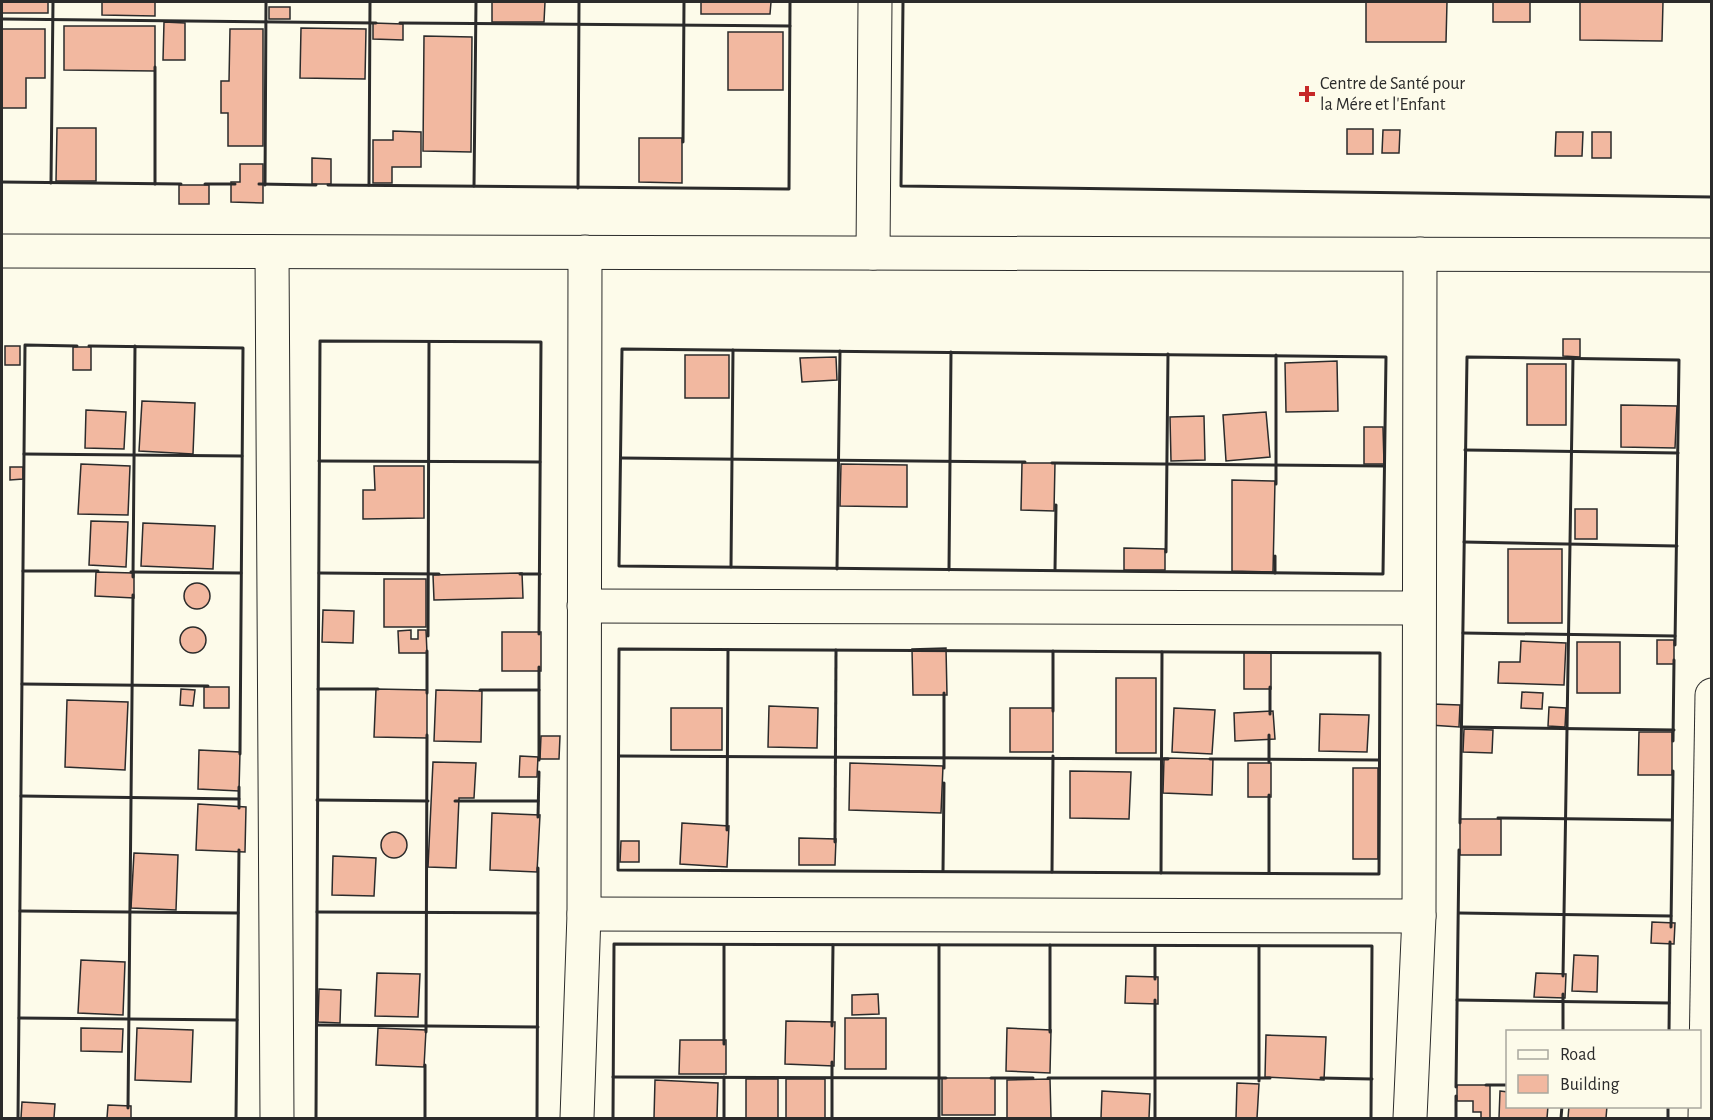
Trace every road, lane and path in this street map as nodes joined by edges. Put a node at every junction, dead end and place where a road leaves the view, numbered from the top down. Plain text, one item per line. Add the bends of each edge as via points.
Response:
1 (875, 2) edge
2 (2, 251) edge
3 (272, 252) junction
4 (585, 252) junction
5 (873, 253) junction
6 (1420, 254) junction
7 (1712, 255) edge
8 (584, 606) junction
9 (1419, 608) junction
10 (1712, 695) edge
11 (584, 915) junction
12 (1419, 916) junction
13 (277, 1119) edge
14 (577, 1119) edge
15 (1410, 1119) edge
16 (1705, 1119) edge

1 - 5 street
2 - 3 street
3 - 4 street
3 - 13 street
4 - 5 street
4 - 8 street
5 - 6 street
6 - 7 street
6 - 9 street
8 - 9 street
8 - 11 street
9 - 12 street
10 - 16 street
11 - 12 street
11 - 14 street
12 - 15 street

